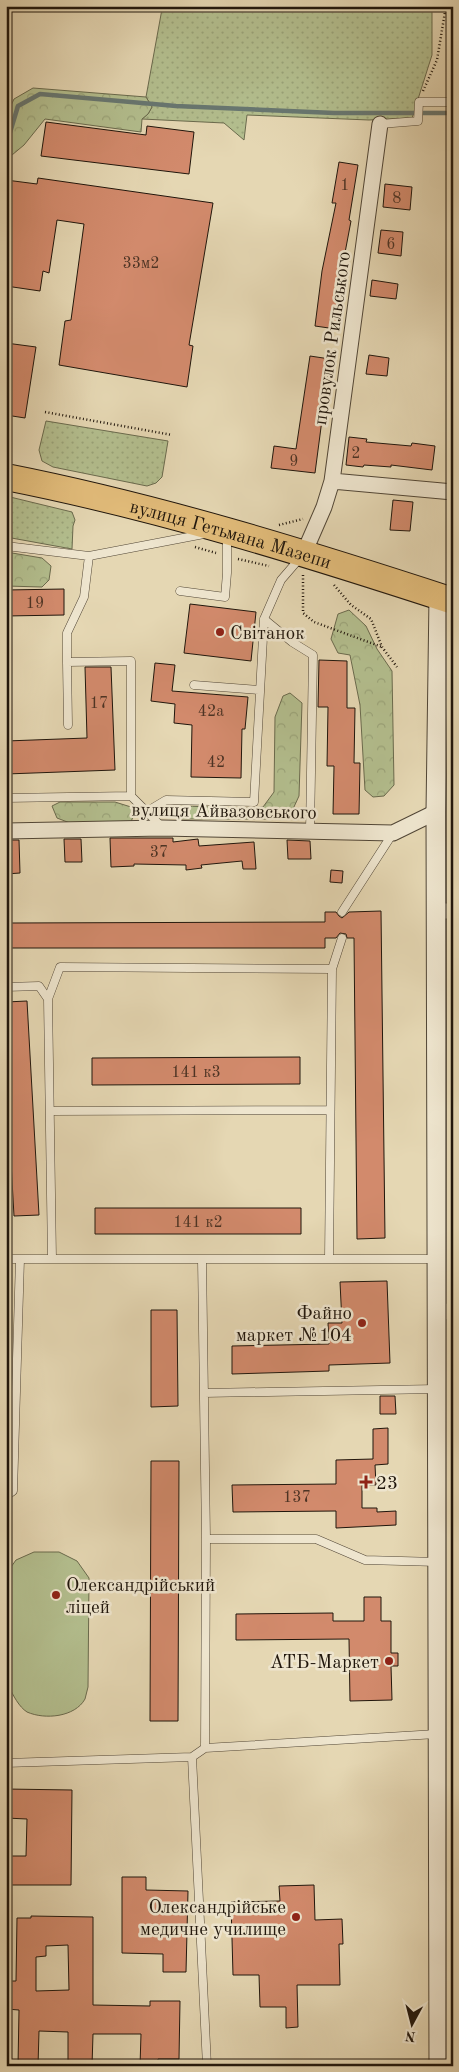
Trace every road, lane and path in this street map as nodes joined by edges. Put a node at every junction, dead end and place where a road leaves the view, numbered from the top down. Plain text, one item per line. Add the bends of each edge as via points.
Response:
1 (446, 6) edge
2 (419, 102) junction
3 (453, 102) edge
4 (380, 124) joint
5 (45, 412) dead end
6 (172, 435) dead end
7 (6, 476) edge
8 (332, 481) junction
9 (453, 492) edge
10 (226, 530) junction
11 (6, 546) edge
12 (89, 556) junction
13 (258, 564) dead end
14 (299, 566) junction
15 (311, 578) dead end
16 (327, 583) dead end
17 (180, 591) dead end
18 (446, 599) edge
19 (264, 619) junction
20 (382, 647) junction
21 (67, 662) junction
22 (397, 668) dead end
23 (194, 684) dead end
24 (259, 690) junction
25 (68, 725) dead end
26 (131, 796) junction
27 (6, 798) edge
28 (146, 812) junction
29 (436, 812) junction
30 (162, 828) junction
31 (6, 831) edge
32 (310, 831) junction
33 (393, 833) junction
34 (444, 911) edge
35 (342, 912) dead end
36 (342, 938) dead end
37 (332, 969) junction
38 (6, 987) edge
39 (48, 999) junction
40 (330, 1110) junction
41 (50, 1112) junction
42 (6, 1259) edge
43 (20, 1259) junction
44 (52, 1259) junction
45 (202, 1259) junction
46 (329, 1259) junction
47 (438, 1259) junction
48 (445, 1311) edge
49 (438, 1389) junction
50 (204, 1393) junction
51 (445, 1471) edge
52 (6, 1496) edge
53 (206, 1539) junction
54 (438, 1562) junction
55 (446, 1733) edge
56 (205, 1748) junction
57 (192, 1757) junction
58 (6, 1762) edge
59 (207, 2066) edge
60 (439, 2066) edge

1 - 2 path via 436,60
2 - 3 lane
2 - 4 lane via 418,121
4 - 8 street, провулок Рильського
5 - 6 path
7 - 10 highway, вулиця Гетьмана Мазепи
8 - 9 street
8 - 14 street, провулок Рильського
10 - 12 lane
10 - 14 highway, вулиця Гетьмана Мазепи
10 - 17 lane via 225,597
11 - 12 lane
12 - 21 lane via 84,597 67,633
13 - 14 path
14 - 15 path
14 - 18 highway, вулиця Гетьмана Мазепи
14 - 19 lane via 281,580
14 - 20 path via 304,612 314,622
16 - 20 path via 335,585 351,605 371,619
18 - 29 street
19 - 24 lane
19 - 32 lane via 313,655
20 - 22 path
21 - 25 lane
21 - 26 lane via 131,661
23 - 24 lane
24 - 28 lane via 254,802 166,800
26 - 27 lane
26 - 28 lane
28 - 30 lane
29 - 33 street, вулиця Айвазовського
29 - 34 street
30 - 31 street, вулиця Айвазовського
30 - 32 street, вулиця Айвазовського
32 - 33 street, вулиця Айвазовського
33 - 35 lane
34 - 47 street
36 - 37 lane
37 - 39 lane via 60,967
37 - 40 lane
38 - 39 lane via 39,986
39 - 41 lane
40 - 41 lane
40 - 46 lane
41 - 44 lane
42 - 43 lane
43 - 44 lane
43 - 52 lane via 13,1492
44 - 45 lane
45 - 46 lane
45 - 50 lane
46 - 47 lane
47 - 48 street
48 - 49 street
49 - 50 lane
49 - 51 street
50 - 53 lane
51 - 54 street
53 - 54 lane via 316,1539 365,1560
53 - 56 lane
54 - 55 street
55 - 56 lane
55 - 60 street
56 - 57 lane
57 - 58 lane
57 - 59 lane

